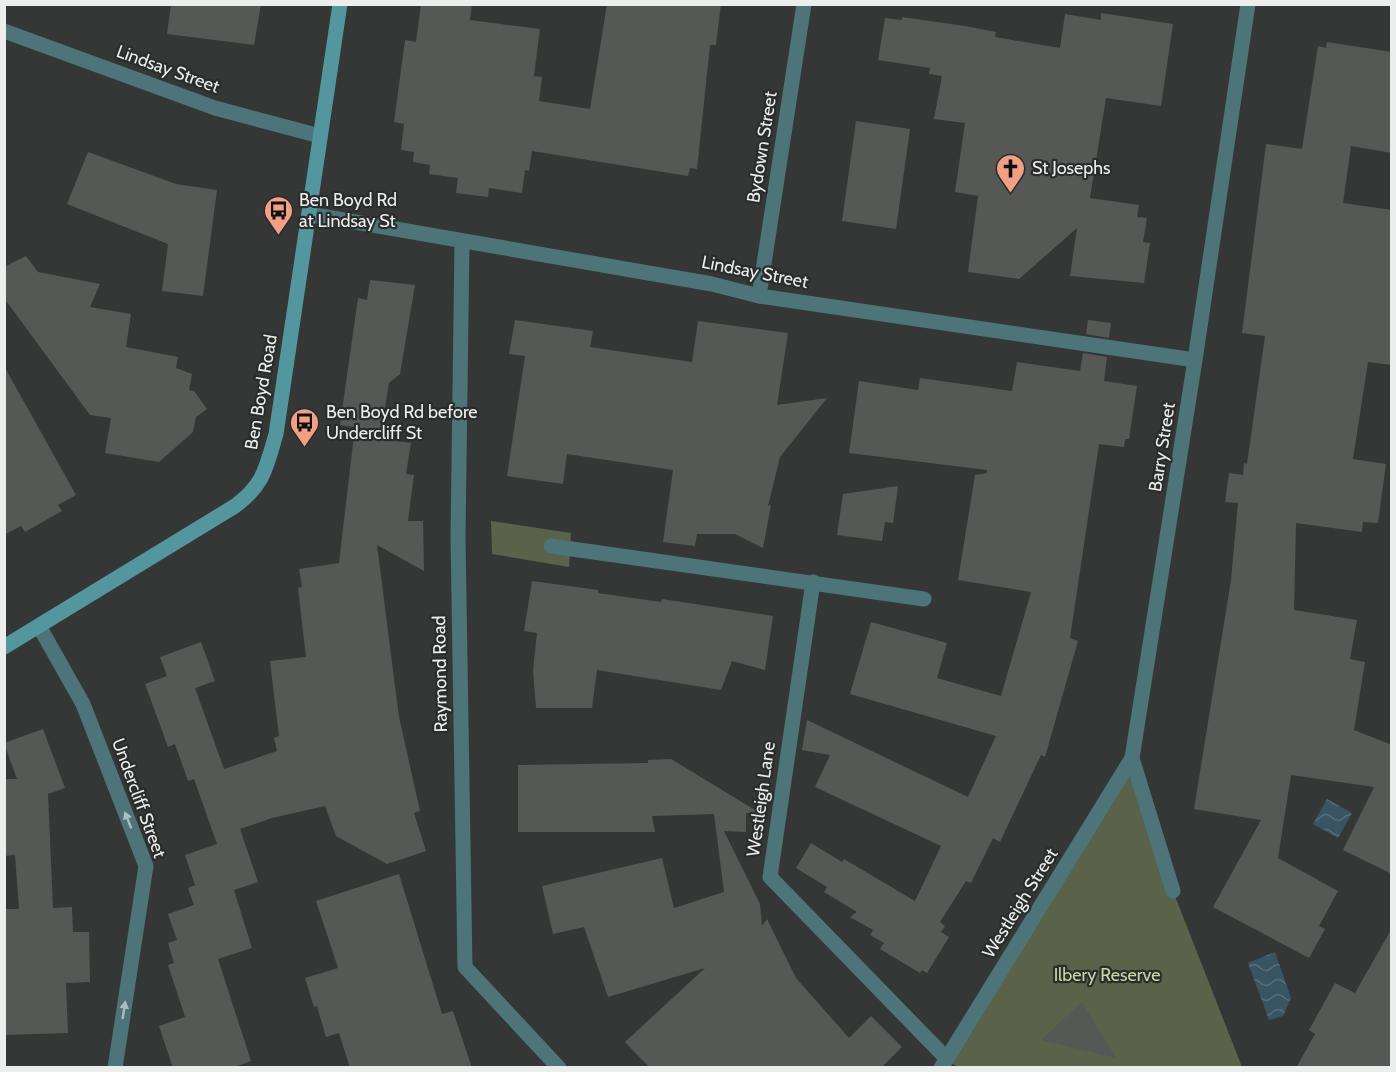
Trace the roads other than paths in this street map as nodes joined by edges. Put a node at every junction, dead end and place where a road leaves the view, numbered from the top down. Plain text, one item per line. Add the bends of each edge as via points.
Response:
1 (340, 4) edge
2 (804, 4) edge
3 (1248, 4) edge
4 (4, 31) edge
5 (320, 136) junction
6 (309, 214) junction
7 (462, 242) junction
8 (759, 296) junction
9 (1195, 360) junction
10 (551, 546) dead end
11 (813, 582) junction
12 (924, 599) dead end
13 (39, 626) junction
14 (4, 647) edge
15 (1131, 758) junction
16 (1173, 891) dead end
17 (944, 1063) edge
18 (115, 1068) edge
19 (559, 1068) edge

1 - 5 street, Ben Boyd Road
2 - 8 street, Bydown Street
3 - 9 street, Barry Street
4 - 5 street, Lindsay Street via 215,108
5 - 6 street, Ben Boyd Road
6 - 7 street, Lindsay Street
6 - 13 street, Ben Boyd Road via 276,434 264,477 235,506
7 - 8 street, Lindsay Street via 712,284
7 - 19 street, Raymond Road via 458,537 465,967
8 - 9 street, Lindsay Street
9 - 15 street, Barry Street
10 - 11 street
11 - 12 street
11 - 17 street, Westleigh Lane via 770,877
13 - 14 street, Ben Boyd Road
18 -> 13 street, Undercliff Street via 146,866 83,704
15 - 16 street, Barry Street
15 - 17 street, Westleigh Street

